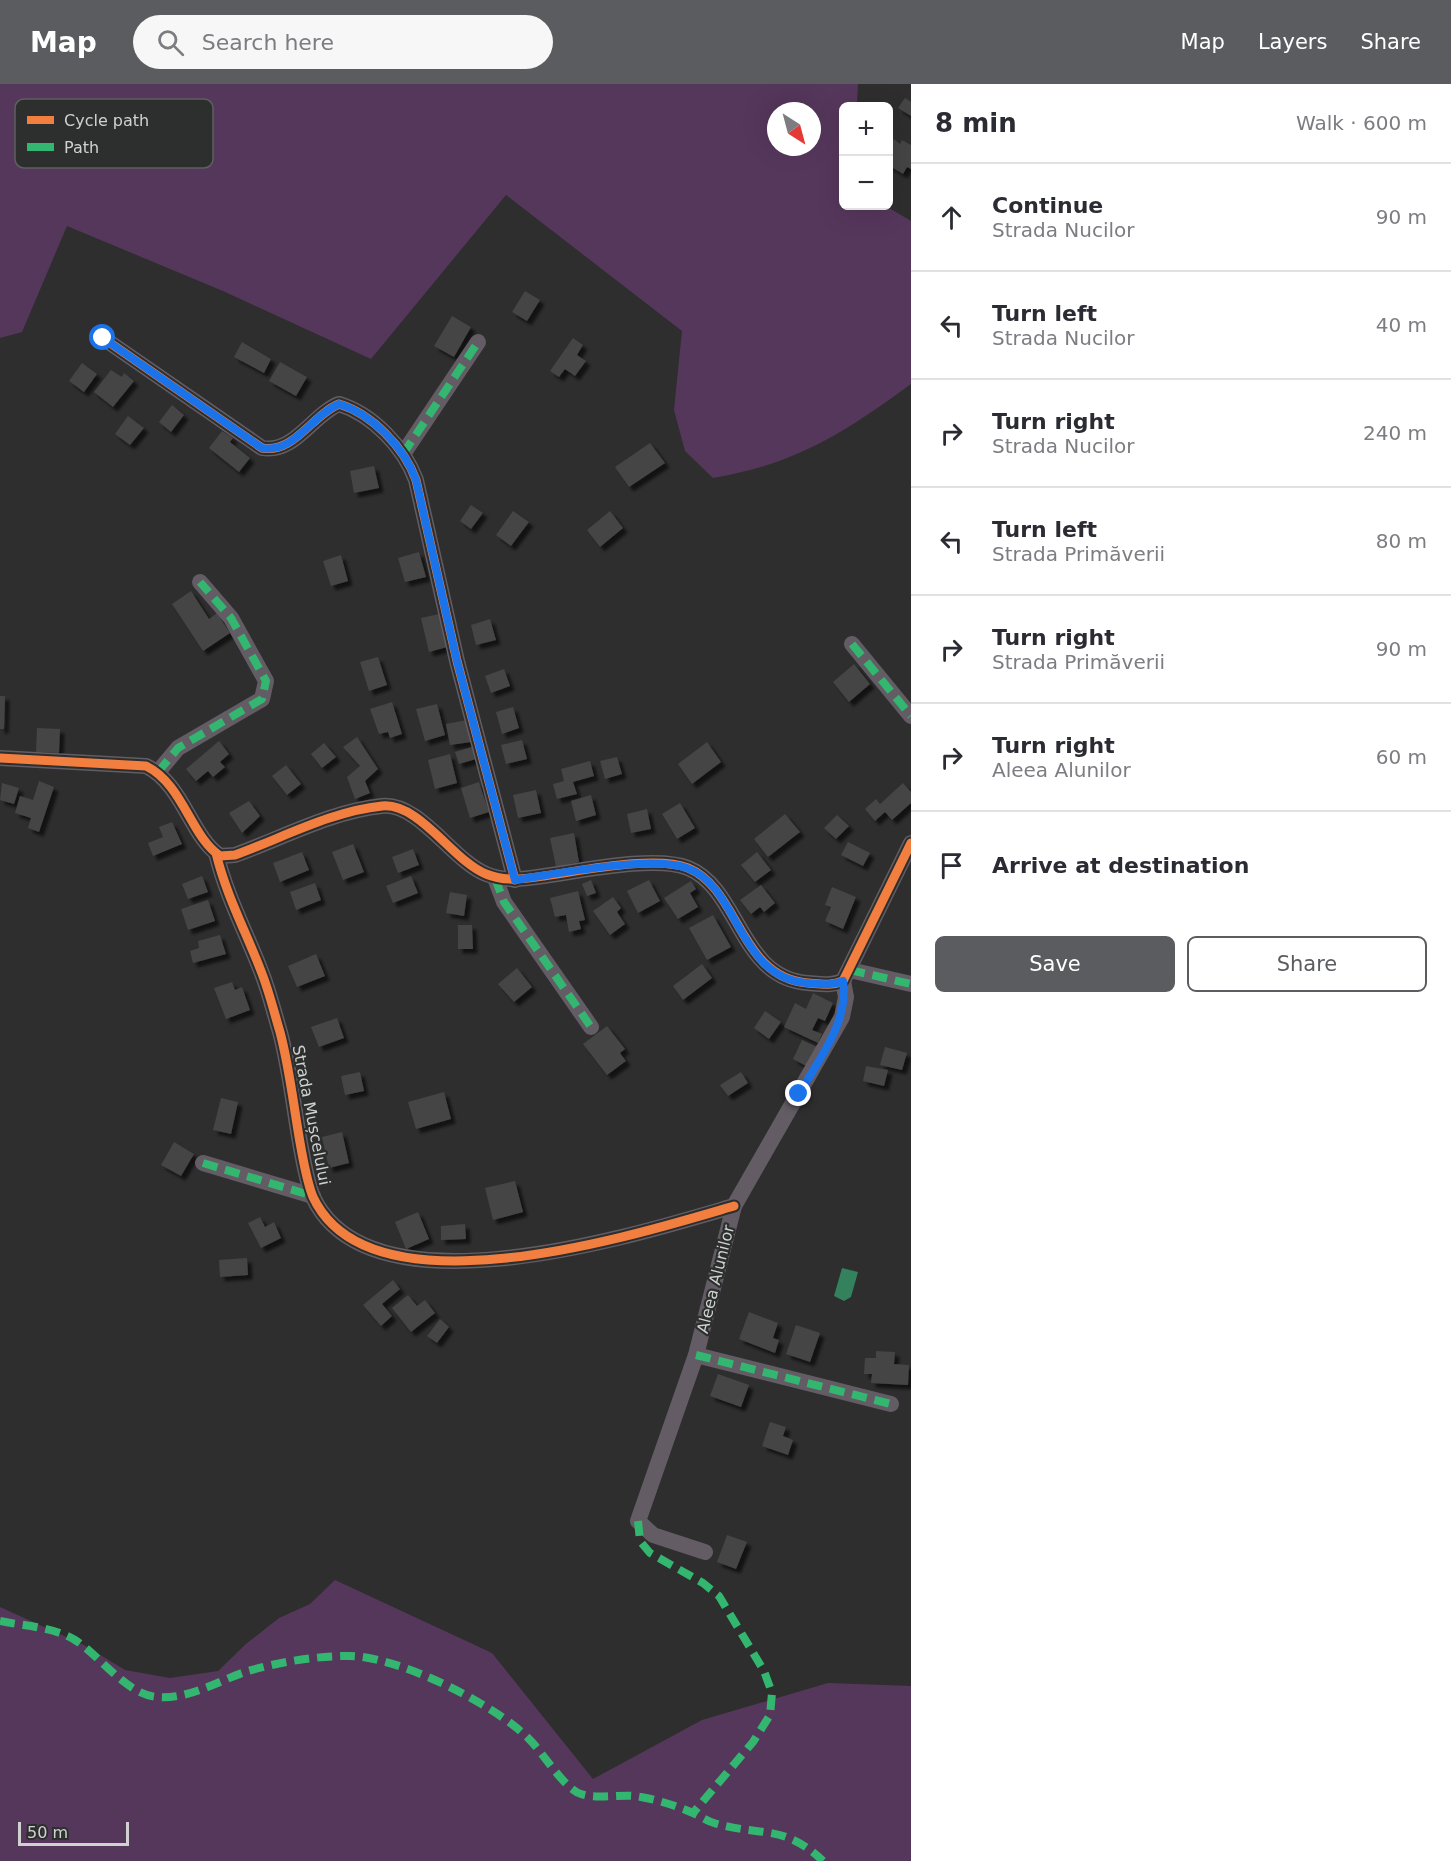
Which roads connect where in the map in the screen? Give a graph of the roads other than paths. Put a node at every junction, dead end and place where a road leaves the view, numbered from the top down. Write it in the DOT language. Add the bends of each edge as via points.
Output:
graph roads {
  1 [pos="103,338"];
  2 [pos="478,342"];
  3 [pos="403,454"];
  4 [pos="200,582"];
  5 [pos="852,644"];
  6 [pos="911,716"];
  7 [pos="0,758"];
  8 [pos="158,772"];
  9 [pos="911,843"];
  10 [pos="216,853"];
  11 [pos="495,878"];
  12 [pos="515,880"];
  13 [pos="846,975"];
  14 [pos="911,984"];
  15 [pos="591,1027"];
  16 [pos="203,1163"];
  17 [pos="313,1196"];
  18 [pos="734,1206"];
  19 [pos="696,1355"];
  20 [pos="891,1404"];
  21 [pos="705,1552"];
  1 -- 3 [label="street" via="262,448 275,449 289,443 339,404 372,422"];
  2 -- 3 [label="street"];
  3 -- 12 [label="street" via="416,480 457,661"];
  4 -- 8 [label="street" via="231,618 266,681 266,688 262,699 178,748"];
  5 -- 6 [label="street"];
  7 -- 8 [label="street" via="130,763"];
  8 -- 10 [label="street, Strada Mușcelului"];
  9 -- 13 [label="street"];
  10 -- 11 [label="street" via="235,855 336,817 383,806 407,812 475,868"];
  10 -- 17 [label="street, Strada Mușcelului" via="227,892 275,1015"];
  11 -- 12 [label="street"];
  11 -- 15 [label="street" via="504,902"];
  12 -- 13 [label="street" via="654,863 689,868 712,886 756,954 772,971 793,982 832,985"];
  13 -- 14 [label="street"];
  13 -- 18 [label="street, Aleea Alunilor" via="842,1017"];
  16 -- 17 [label="street"];
  17 -- 18 [label="street, Strada Mușcelului" via="332,1224 356,1240 383,1253 429,1262 563,1249"];
  18 -- 19 [label="street, Aleea Alunilor"];
  19 -- 20 [label="street"];
  19 -- 21 [label="street, Aleea Alunilor" via="638,1521 653,1535"];
}
